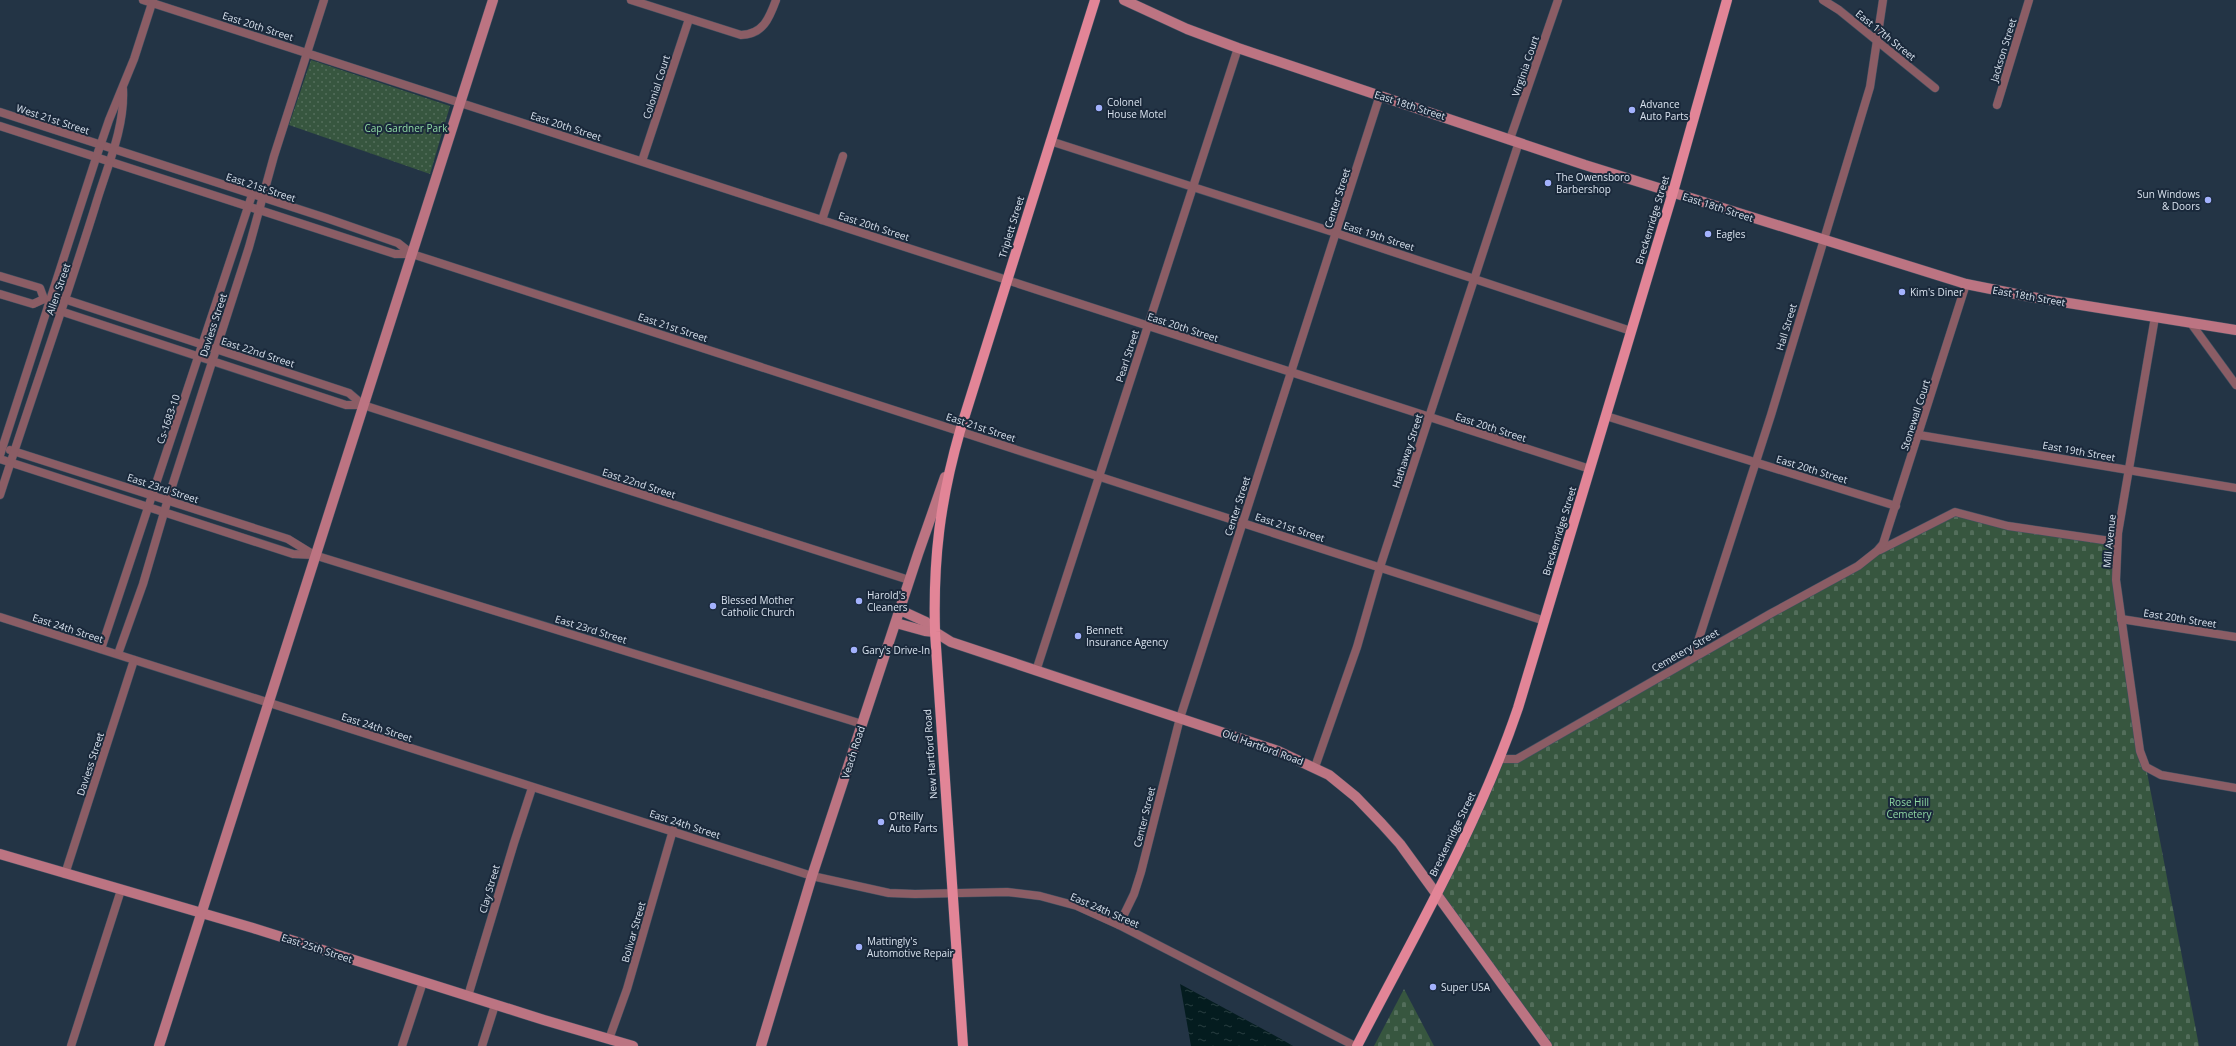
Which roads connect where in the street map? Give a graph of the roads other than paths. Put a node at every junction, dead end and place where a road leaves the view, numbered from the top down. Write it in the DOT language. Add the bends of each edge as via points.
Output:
graph roads {
  1 [pos="143,0"];
  2 [pos="324,0"];
  3 [pos="493,0"];
  4 [pos="631,0"];
  5 [pos="776,0"];
  6 [pos="1095,0"];
  7 [pos="1124,0"];
  8 [pos="1558,0"];
  9 [pos="1727,0"];
  10 [pos="1822,0"];
  11 [pos="1883,0"];
  12 [pos="2029,0"];
  13 [pos="153,2"];
  14 [pos="688,19"];
  15 [pos="1878,40"];
  16 [pos="1238,48"];
  17 [pos="308,53"];
  18 [pos="123,87"];
  19 [pos="1935,88"];
  20 [pos="1380,95"];
  21 [pos="460,102"];
  22 [pos="1997,105"];
  23 [pos="0,112"];
  24 [pos="0,126"];
  25 [pos="1515,140"];
  26 [pos="1050,141"];
  27 [pos="100,145"];
  28 [pos="113,149"];
  29 [pos="843,156"];
  30 [pos="96,158"];
  31 [pos="109,161"];
  32 [pos="642,161"];
  33 [pos="1193,187"];
  34 [pos="1673,192"];
  35 [pos="252,195"];
  36 [pos="263,198"];
  37 [pos="248,206"];
  38 [pos="260,210"];
  39 [pos="822,220"];
  40 [pos="1336,233"];
  41 [pos="1824,241"];
  42 [pos="412,254"];
  43 [pos="0,276"];
  44 [pos="1474,278"];
  45 [pos="1007,280"];
  46 [pos="1966,284"];
  47 [pos="0,294"];
  48 [pos="65,300"];
  49 [pos="48,301"];
  50 [pos="61,312"];
  51 [pos="2155,317"];
  52 [pos="2190,322"];
  53 [pos="1148,326"];
  54 [pos="2236,330"];
  55 [pos="1631,331"];
  56 [pos="203,345"];
  57 [pos="216,349"];
  58 [pos="199,357"];
  59 [pos="212,361"];
  60 [pos="1291,372"];
  61 [pos="2236,385"];
  62 [pos="363,404"];
  63 [pos="1606,416"];
  64 [pos="1429,418"];
  65 [pos="960,431"];
  66 [pos="1919,435"];
  67 [pos="14,451"];
  68 [pos="1,453"];
  69 [pos="951,461"];
  70 [pos="11,462"];
  71 [pos="1756,462"];
  72 [pos="1590,469"];
  73 [pos="2129,471"];
  74 [pos="1099,476"];
  75 [pos="2236,488"];
  76 [pos="153,494"];
  77 [pos="0,495"];
  78 [pos="168,500"];
  79 [pos="1896,506"];
  80 [pos="149,507"];
  81 [pos="164,512"];
  82 [pos="1242,522"];
  83 [pos="2117,542"];
  84 [pos="1877,551"];
  85 [pos="314,555"];
  86 [pos="1380,567"];
  87 [pos="909,580"];
  88 [pos="900,610"];
  89 [pos="0,617"];
  90 [pos="2121,619"];
  91 [pos="1545,621"];
  92 [pos="896,623"];
  93 [pos="935,632"];
  94 [pos="2236,637"];
  95 [pos="101,649"];
  96 [pos="118,654"];
  97 [pos="1693,657"];
  98 [pos="134,660"];
  99 [pos="1036,671"];
  100 [pos="267,703"];
  101 [pos="1180,718"];
  102 [pos="862,724"];
  103 [pos="1501,759"];
  104 [pos="1315,767"];
  105 [pos="532,788"];
  106 [pos="2236,788"];
  107 [pos="673,830"];
  108 [pos="0,854"];
  109 [pos="65,874"];
  110 [pos="812,876"];
  111 [pos="121,890"];
  112 [pos="952,893"];
  113 [pos="1436,894"];
  114 [pos="200,912"];
  115 [pos="1119,924"];
  116 [pos="423,982"];
  117 [pos="468,996"];
  118 [pos="495,1004"];
  119 [pos="609,1039"];
  120 [pos="71,1046"];
  121 [pos="159,1046"];
  122 [pos="402,1046"];
  123 [pos="482,1046"];
  124 [pos="633,1046"];
  125 [pos="761,1046"];
  126 [pos="963,1046"];
  127 [pos="1356,1046"];
  128 [pos="1546,1046"];
  1 -- 13 [label="street, East 20th Street"];
  2 -- 17 [label="street, Daviess Street"];
  3 -- 21 [label="street"];
  4 -- 14 [label="street"];
  5 -- 14 [label="street" via="764,26 758,32 749,35 741,35"];
  6 -- 26 [label="main road, Triplett Street"];
  7 -- 16 [label="street, East 18th Street" via="1187,29"];
  8 -- 25 [label="street, Virginia Court"];
  9 -- 34 [label="main road, Breckenridge Street"];
  10 -- 15 [label="street, East 17th Street" via="1840,10"];
  11 -- 15 [label="street, Hall Street"];
  12 -- 22 [label="street, Jackson Street"];
  13 -- 17 [label="street, East 20th Street"];
  13 -- 18 [label="street, Allen Street"];
  14 -- 32 [label="street, Colonial Court"];
  15 -- 19 [label="street, East 17th Street"];
  15 -- 41 [label="street, Hall Street" via="1870,87"];
  16 -- 20 [label="street, East 18th Street"];
  16 -- 33 [label="street, Pearl Street"];
  17 -- 21 [label="street, East 20th Street"];
  17 -- 36 [label="street, Daviess Street"];
  18 -- 27 [label="street, Allen Street"];
  18 -- 28 [label="street, Allen Street" via="124,108"];
  20 -- 25 [label="street, East 18th Street"];
  20 -- 40 [label="street, Center Street"];
  21 -- 32 [label="street, East 20th Street"];
  21 -- 42 [label="street"];
  23 -- 27 [label="street, West 21st Street"];
  24 -- 30 [label="street"];
  25 -- 34 [label="street, East 18th Street"];
  25 -- 44 [label="street, Hathaway Street"];
  26 -- 33 [label="street, East 19th Street"];
  26 -- 45 [label="main road, Triplett Street"];
  27 -- 28 [label="street, East 21st Street"];
  27 -- 30 [label="street, Allen Street"];
  28 -- 31 [label="street, Allen Street"];
  28 -- 35 [label="street, East 21st Street"];
  29 -- 39 [label="street"];
  30 -- 31 [label="street, East 21st Street"];
  30 -- 49 [label="street, Allen Street"];
  31 -- 37 [label="street, East 21st Street"];
  31 -- 48 [label="street, Allen Street"];
  32 -- 39 [label="street, East 20th Street"];
  33 -- 40 [label="street, East 19th Street"];
  33 -- 53 [label="street, Pearl Street"];
  34 -- 41 [label="street, East 18th Street"];
  34 -- 55 [label="main road, Breckenridge Street"];
  35 -- 36 [label="street, East 21st Street"];
  35 -- 37 [label="street, Cs-1683-10"];
  36 -- 38 [label="street, Daviess Street"];
  36 -- 42 [label="street, East 21st Street" via="398,243"];
  37 -- 38 [label="street, East 21st Street"];
  37 -- 56 [label="street, Cs-1683-10"];
  38 -- 42 [label="street, East 21st Street" via="395,254"];
  38 -- 57 [label="street, Daviess Street"];
  39 -- 45 [label="street, East 20th Street"];
  40 -- 44 [label="street, East 19th Street"];
  40 -- 60 [label="street, Center Street"];
  41 -- 46 [label="street, East 18th Street"];
  41 -- 71 [label="street, Hall Street"];
  42 -- 62 [label="street"];
  42 -- 65 [label="street, East 21st Street"];
  43 -- 49 [label="street" via="40,288"];
  44 -- 55 [label="street, East 19th Street"];
  44 -- 64 [label="street, Hathaway Street"];
  45 -- 53 [label="street, East 20th Street"];
  45 -- 65 [label="main road, Triplett Street"];
  46 -- 51 [label="street, East 18th Street"];
  46 -- 66 [label="street, Stonewall Court"];
  47 -- 49 [label="street" via="33,304"];
  48 -- 49 [label="street, East 22nd Street"];
  48 -- 50 [label="street, Allen Street"];
  48 -- 56 [label="street, East 22nd Street"];
  49 -- 50 [label="street, East 22nd Street"];
  49 -- 68 [label="street, Allen Street"];
  50 -- 58 [label="street, East 22nd Street"];
  50 -- 67 [label="street, Allen Street"];
  51 -- 52 [label="street, East 18th Street"];
  51 -- 73 [label="street, Mill Avenue"];
  52 -- 54 [label="street, East 18th Street"];
  52 -- 61 [label="street"];
  53 -- 60 [label="street, East 20th Street"];
  53 -- 74 [label="street, Pearl Street"];
  55 -- 63 [label="main road, Breckenridge Street"];
  56 -- 57 [label="street, East 22nd Street"];
  56 -- 58 [label="street, Cs-1683-10"];
  57 -- 59 [label="street, Daviess Street"];
  57 -- 62 [label="street, East 22nd Street" via="349,393"];
  58 -- 59 [label="street, East 22nd Street"];
  58 -- 76 [label="street, Cs-1683-10"];
  59 -- 62 [label="street, East 22nd Street" via="346,405"];
  59 -- 78 [label="street, Daviess Street"];
  60 -- 64 [label="street, East 20th Street"];
  60 -- 82 [label="street, Center Street"];
  62 -- 85 [label="street"];
  62 -- 87 [label="street, East 22nd Street"];
  63 -- 71 [label="street, East 20th Street"];
  63 -- 72 [label="main road, Breckenridge Street"];
  64 -- 72 [label="street, East 20th Street"];
  64 -- 86 [label="street, Hathaway Street"];
  65 -- 69 [label="main road, Triplett Street"];
  65 -- 74 [label="street, East 21st Street"];
  66 -- 73 [label="street, East 19th Street"];
  66 -- 79 [label="street, Stonewall Court"];
  67 -- 68 [label="street, East 23rd Street"];
  67 -- 70 [label="street, Allen Street"];
  67 -- 76 [label="street, East 23rd Street"];
  68 -- 70 [label="street, East 23rd Street"];
  69 -- 87 [label="street, Veach Road"];
  69 -- 93 [label="main road, New Hartford Road" via="937,534 934,579"];
  70 -- 77 [label="street, Allen Street"];
  70 -- 80 [label="street, East 23rd Street"];
  71 -- 79 [label="street, East 20th Street"];
  71 -- 97 [label="street, Hall Street"];
  72 -- 91 [label="main road, Breckenridge Street"];
  73 -- 75 [label="street, East 19th Street"];
  73 -- 83 [label="street, Mill Avenue"];
  74 -- 82 [label="street, East 21st Street"];
  74 -- 99 [label="street, Pearl Street"];
  76 -- 78 [label="street, East 23rd Street"];
  76 -- 80 [label="street, Cs-1683-10"];
  78 -- 81 [label="street, Daviess Street"];
  78 -- 85 [label="street, East 23rd Street" via="288,539"];
  79 -- 84 [label="street, Stonewall Court" via="1883,544"];
  80 -- 81 [label="street, East 23rd Street"];
  80 -- 95 [label="street, Cs-1683-10"];
  81 -- 85 [label="street, East 23rd Street" via="293,554"];
  81 -- 96 [label="street, Daviess Street" via="143,584"];
  82 -- 86 [label="street, East 21st Street"];
  82 -- 101 [label="street, Center Street"];
  83 -- 84 [label="street" via="2008,526 1955,512"];
  83 -- 90 [label="street, Mill Avenue" via="2116,580"];
  84 -- 97 [label="street, Cemetery Street" via="1858,566"];
  85 -- 100 [label="street"];
  85 -- 102 [label="street, East 23rd Street"];
  86 -- 91 [label="street, East 21st Street"];
  86 -- 104 [label="street, Hathaway Street" via="1357,647"];
  87 -- 88 [label="street, Veach Road"];
  88 -- 92 [label="street, Veach Road"];
  88 -- 93 [label="street" via="926,622"];
  89 -- 95 [label="street, East 24th Street"];
  90 -- 94 [label="street, East 20th Street"];
  90 -- 106 [label="street, Mill Avenue" via="2140,751 2146,767 2161,775"];
  91 -- 103 [label="main road, Breckenridge Street"];
  92 -- 93 [label="street"];
  92 -- 102 [label="street, Veach Road"];
  93 -- 99 [label="street, Old Hartford Road" via="951,642"];
  93 -- 112 [label="main road, New Hartford Road"];
  95 -- 96 [label="street, East 24th Street"];
  96 -- 98 [label="street, East 24th Street"];
  97 -- 103 [label="street, Cemetery Street" via="1517,759"];
  98 -- 100 [label="street, East 24th Street"];
  98 -- 109 [label="street, Daviess Street"];
  99 -- 101 [label="street, Old Hartford Road"];
  100 -- 105 [label="street, East 24th Street"];
  100 -- 114 [label="street"];
  101 -- 104 [label="street, Old Hartford Road" via="1278,751"];
  101 -- 115 [label="street, Center Street" via="1141,872 1134,894"];
  102 -- 110 [label="street, Veach Road"];
  103 -- 113 [label="main road, Breckenridge Street"];
  104 -- 113 [label="street, Old Hartford Road" via="1343,785 1382,824"];
  105 -- 107 [label="street, East 24th Street"];
  105 -- 117 [label="street, Clay Street"];
  107 -- 110 [label="street, East 24th Street"];
  107 -- 119 [label="street, Bolivar Street" via="627,989"];
  108 -- 109 [label="street, East 25th Street"];
  109 -- 111 [label="street, East 25th Street"];
  110 -- 112 [label="street, East 24th Street" via="889,893"];
  110 -- 125 [label="street, Veach Road"];
  111 -- 114 [label="street, East 25th Street"];
  111 -- 120 [label="street"];
  112 -- 115 [label="street, East 24th Street" via="1007,892 1040,896 1077,906"];
  112 -- 126 [label="main road, New Hartford Road"];
  113 -- 127 [label="main road, Breckenridge Street"];
  113 -- 128 [label="street, Old Hartford Road"];
  114 -- 116 [label="street, East 25th Street"];
  114 -- 121 [label="street"];
  115 -- 127 [label="street, East 24th Street"];
  116 -- 117 [label="street, East 25th Street"];
  116 -- 122 [label="street"];
  117 -- 118 [label="street, East 25th Street"];
  118 -- 119 [label="street, East 25th Street"];
  118 -- 123 [label="street"];
  119 -- 124 [label="street, East 25th Street"];
}
